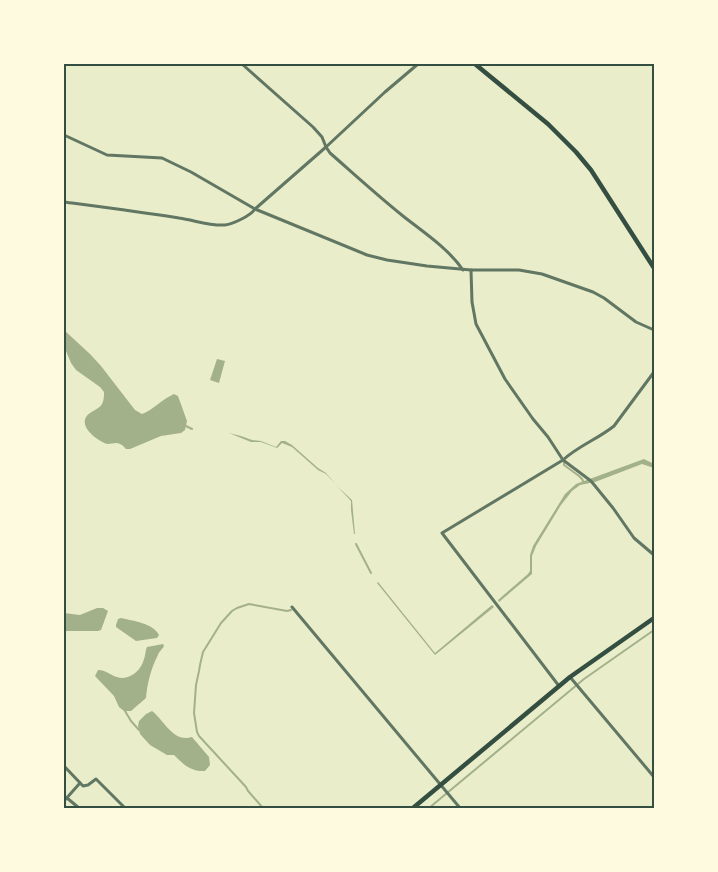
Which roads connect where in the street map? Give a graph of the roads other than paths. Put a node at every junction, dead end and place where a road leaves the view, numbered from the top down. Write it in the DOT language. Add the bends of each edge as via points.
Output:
graph roads {
  1 [pos="242,64"];
  2 [pos="418,64"];
  3 [pos="475,64"];
  4 [pos="64,135"];
  5 [pos="326,147"];
  6 [pos="64,202"];
  7 [pos="255,209"];
  8 [pos="654,268"];
  9 [pos="463,270"];
  10 [pos="471,270"];
  11 [pos="654,330"];
  12 [pos="654,372"];
  13 [pos="563,460"];
  14 [pos="654,555"];
  15 [pos="292,608"];
  16 [pos="654,618"];
  17 [pos="570,677"];
  18 [pos="559,686"];
  19 [pos="64,766"];
  20 [pos="654,776"];
  21 [pos="80,783"];
  22 [pos="440,785"];
  23 [pos="65,799"];
  24 [pos="78,808"];
  25 [pos="125,808"];
  26 [pos="413,808"];
  27 [pos="460,808"];
  1 -- 5 [label="street" via="313,126"];
  2 -- 5 [label="street"];
  3 -- 8 [label="main road" via="548,124 576,152"];
  4 -- 7 [label="street" via="107,155 162,158"];
  5 -- 7 [label="street"];
  5 -- 9 [label="street"];
  6 -- 7 [label="street" via="224,225"];
  7 -- 9 [label="street" via="387,260"];
  9 -- 10 [label="street"];
  10 -- 11 [label="street" via="519,270 542,274 604,298 636,322"];
  10 -- 13 [label="street" via="476,324 505,379"];
  12 -- 13 [label="street" via="614,426"];
  13 -- 14 [label="street" via="591,482 634,538"];
  13 -- 18 [label="street" via="442,533"];
  15 -- 22 [label="street"];
  16 -- 17 [label="main road"];
  17 -- 18 [label="main road"];
  17 -- 20 [label="street"];
  18 -- 22 [label="main road"];
  19 -- 21 [label="street"];
  21 -- 23 [label="street"];
  21 -- 25 [label="street" via="84,786 96,780"];
  22 -- 26 [label="main road"];
  22 -- 27 [label="street"];
  23 -- 24 [label="street"];
}
